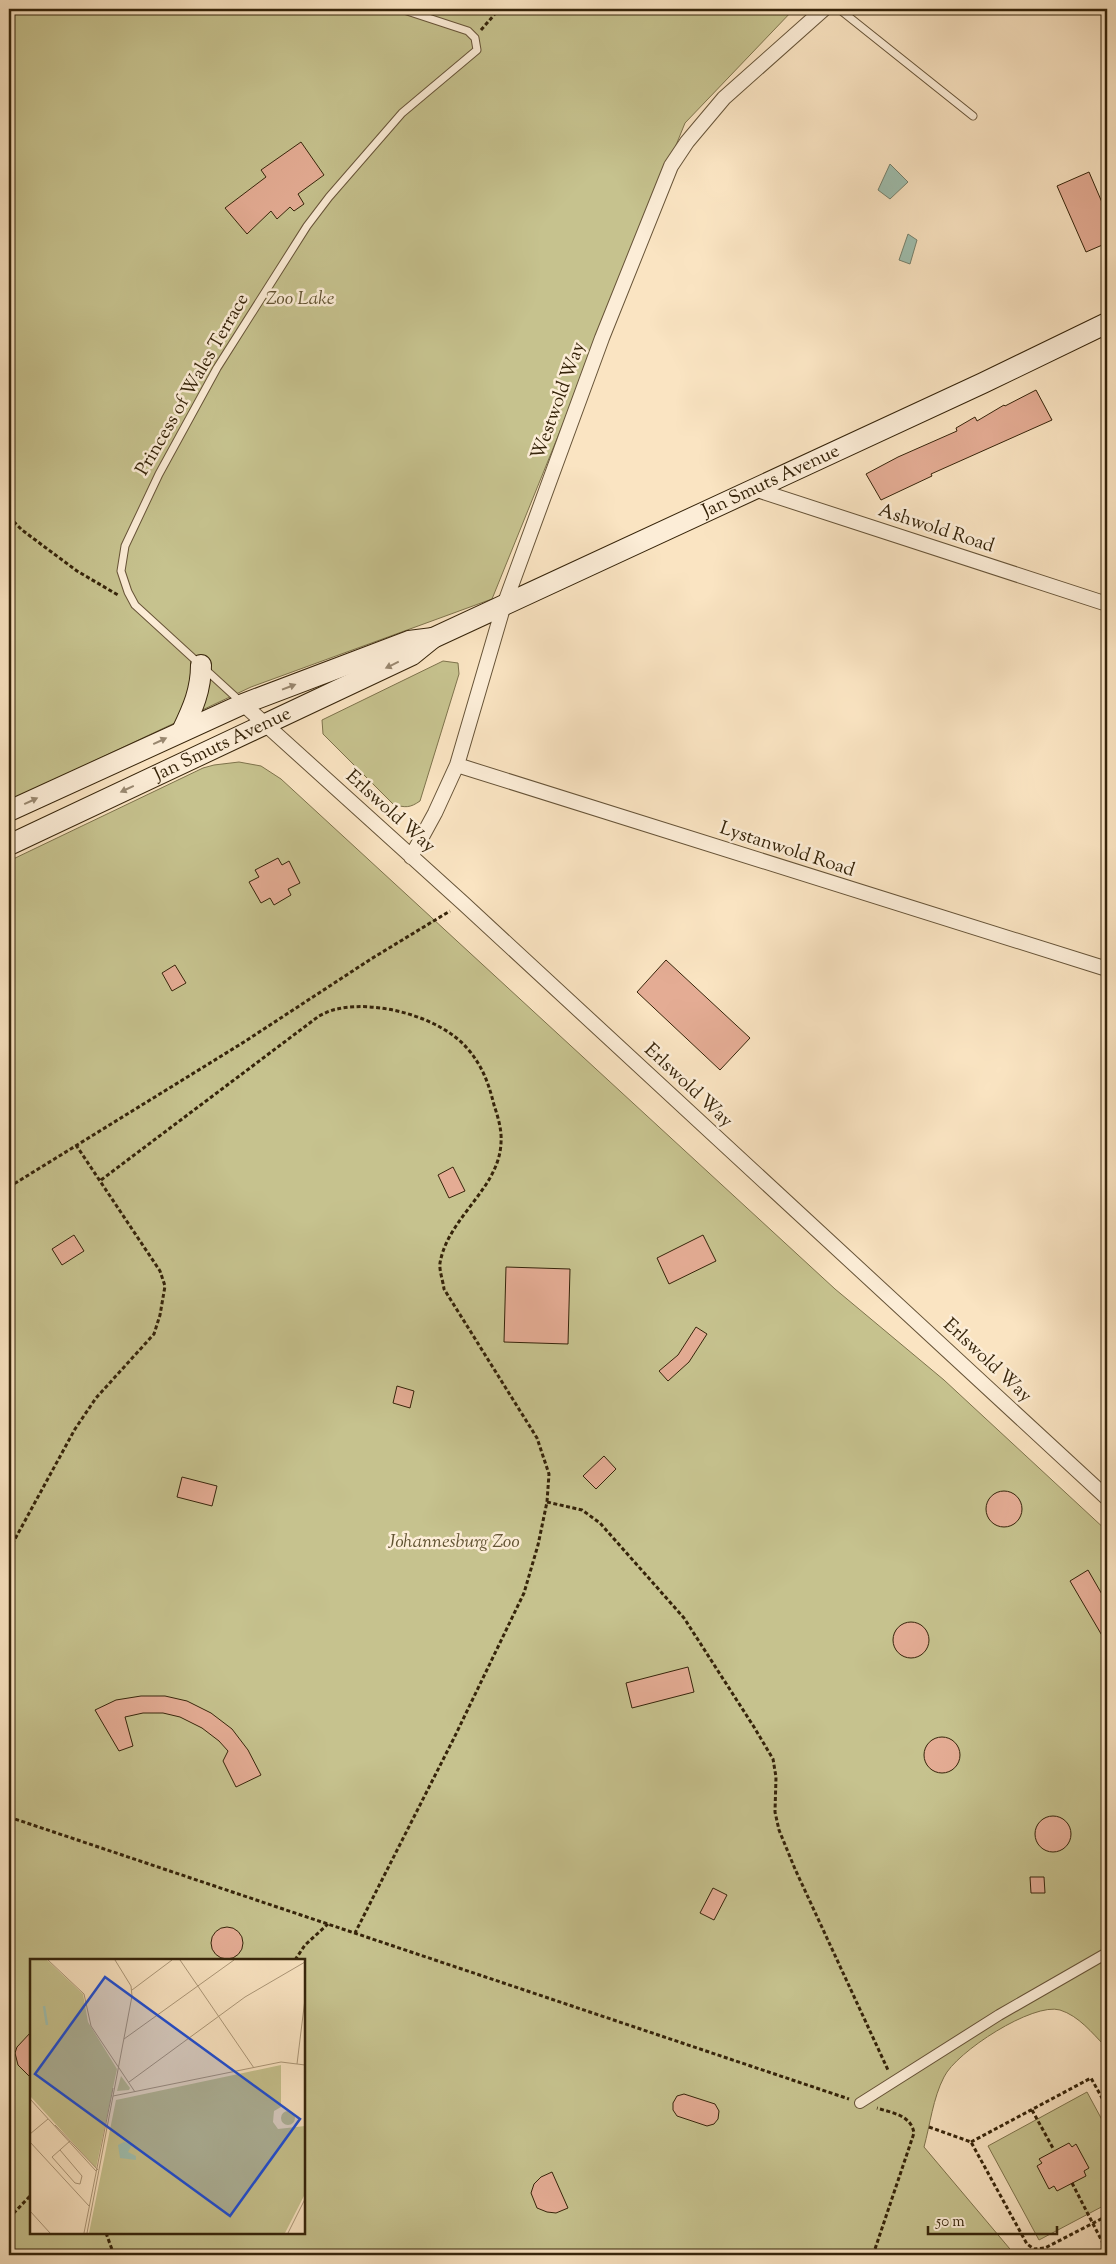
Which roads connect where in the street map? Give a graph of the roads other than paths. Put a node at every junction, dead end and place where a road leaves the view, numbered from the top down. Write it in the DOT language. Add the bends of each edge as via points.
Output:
graph roads {
  1 [pos="401,9"];
  2 [pos="824,9"];
  3 [pos="839,9"];
  4 [pos="973,116"];
  5 [pos="1107,322"];
  6 [pos="754,489"];
  7 [pos="1107,604"];
  8 [pos="503,608"];
  9 [pos="433,638"];
  10 [pos="201,665"];
  11 [pos="243,704"];
  12 [pos="266,724"];
  13 [pos="182,731"];
  14 [pos="456,765"];
  15 [pos="9,811"];
  16 [pos="9,845"];
  17 [pos="411,857"];
  18 [pos="1107,969"];
  19 [pos="1107,1498"];
  20 [pos="1107,1953"];
  21 [pos="860,2103"];
  1 -- 10 [label="lane, Princess of Wales Terrace" via="458,27 472,35 477,50 402,113 329,197 217,368 124,546 121,571 135,605"];
  2 -- 8 [label="street, Westwold Way" via="724,98 671,166 602,338"];
  3 -- 4 [label="lane"];
  5 -- 6 [label="main road, Jan Smuts Avenue" via="984,383"];
  6 -- 7 [label="street, Ashwold Road"];
  6 -- 8 [label="main road, Jan Smuts Avenue"];
  8 -- 9 [label="main road, Jan Smuts Avenue"];
  8 -- 14 [label="street, Westwold Way"];
  11 -- 9 [label="main road, Jan Smuts Avenue, one-way" via="410,641"];
  9 -- 12 [label="main road, Jan Smuts Avenue, one-way" via="412,655"];
  10 -- 11 [label="lane, Princess of Wales Terrace"];
  10 -- 13 [label="main road" via="197,700"];
  11 -- 12 [label="street, Erlswold Way"];
  11 -- 13 [label="main road, Jan Smuts Avenue"];
  12 -- 16 [label="main road, Jan Smuts Avenue, one-way"];
  12 -- 17 [label="street, Erlswold Way"];
  15 -- 13 [label="main road, Jan Smuts Avenue, one-way"];
  14 -- 17 [label="street, Westwold Way"];
  14 -- 18 [label="street, Lystanwold Road"];
  17 -- 19 [label="street, Erlswold Way"];
  20 -- 21 [label="street" via="999,2015"];
}
